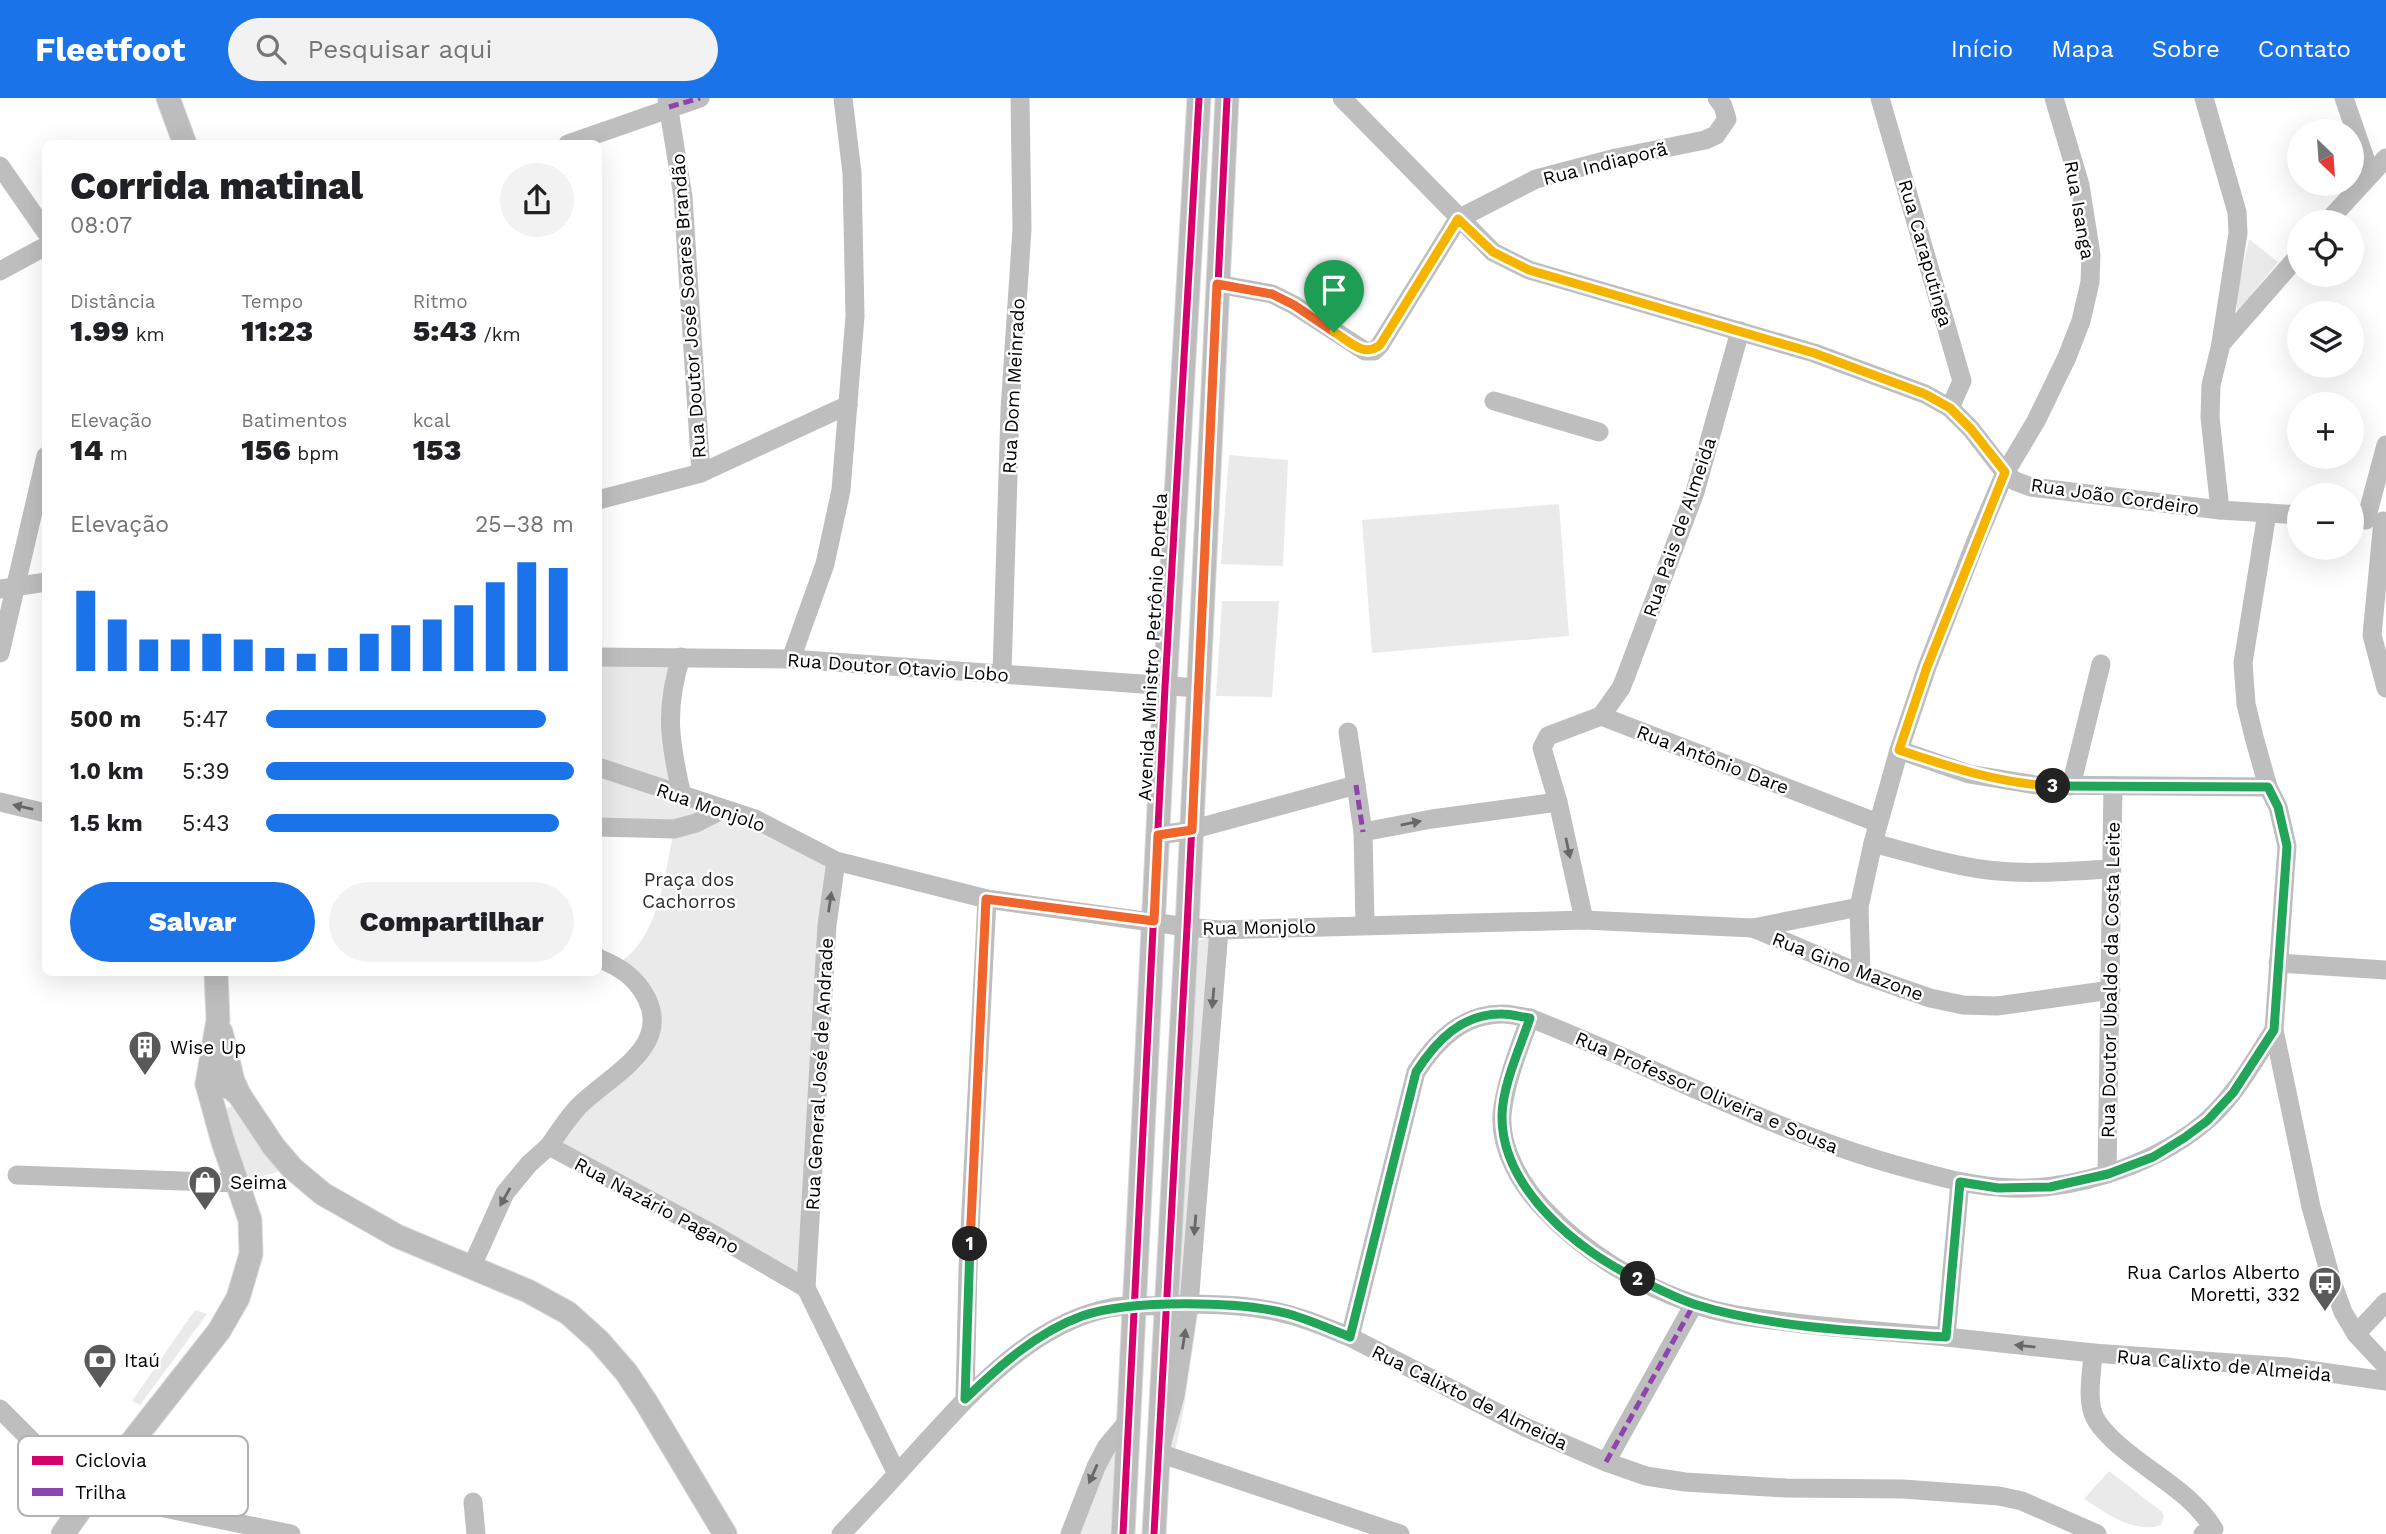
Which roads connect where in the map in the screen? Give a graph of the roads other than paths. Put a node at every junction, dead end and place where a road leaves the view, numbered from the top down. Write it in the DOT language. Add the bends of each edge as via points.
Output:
graph roads {
  1 [pos="168,98"];
  2 [pos="700,98"];
  3 [pos="843,98"];
  4 [pos="1020,98"];
  5 [pos="1199,98"];
  6 [pos="1227,98"];
  7 [pos="1717,98"];
  8 [pos="1880,98"];
  9 [pos="2054,98"];
  10 [pos="2204,98"];
  11 [pos="2344,98"];
  12 [pos="668,103"];
  13 [pos="1354,103"];
  14 [pos="184,140"];
  15 [pos="578,140"];
  16 [pos="2386,159"];
  17 [pos="0,166"];
  18 [pos="2370,173"];
  19 [pos="2338,210"];
  20 [pos="1458,219"];
  21 [pos="42,226"];
  22 [pos="42,248"];
  23 [pos="2287,269"];
  24 [pos="0,271"];
  25 [pos="1217,284"];
  26 [pos="1740,331"];
  27 [pos="2221,344"];
  28 [pos="1494,401"];
  29 [pos="848,405"];
  30 [pos="1950,408"];
  31 [pos="1599,432"];
  32 [pos="2386,444"];
  33 [pos="42,470"];
  34 [pos="2005,472"];
  35 [pos="701,474"];
  36 [pos="602,499"];
  37 [pos="2220,510"];
  38 [pos="2267,513"];
  39 [pos="2287,514"];
  40 [pos="2372,520"];
  41 [pos="42,583"];
  42 [pos="7,588"];
  43 [pos="2379,636"];
  44 [pos="0,653"];
  45 [pos="602,657"];
  46 [pos="681,657"];
  47 [pos="791,659"];
  48 [pos="2101,664"];
  49 [pos="1002,673"];
  50 [pos="1165,687"];
  51 [pos="1198,688"];
  52 [pos="2386,688"];
  53 [pos="1601,716"];
  54 [pos="1348,732"];
  55 [pos="1899,750"];
  56 [pos="602,768"];
  57 [pos="1356,785"];
  58 [pos="2071,786"];
  59 [pos="2113,786"];
  60 [pos="2268,787"];
  61 [pos="682,796"];
  62 [pos="0,802"];
  63 [pos="1558,802"];
  64 [pos="724,809"];
  65 [pos="42,812"];
  66 [pos="1878,823"];
  67 [pos="602,827"];
  68 [pos="1192,830"];
  69 [pos="1363,832"];
  70 [pos="1158,835"];
  71 [pos="1873,843"];
  72 [pos="836,861"];
  73 [pos="2111,869"];
  74 [pos="986,899"];
  75 [pos="1859,907"];
  76 [pos="1584,920"];
  77 [pos="1154,921"];
  78 [pos="1365,925"];
  79 [pos="1187,927"];
  80 [pos="1753,928"];
  81 [pos="1219,930"];
  82 [pos="602,960"];
  83 [pos="2278,963"];
  84 [pos="2386,970"];
  85 [pos="1861,974"];
  86 [pos="216,976"];
  87 [pos="2111,990"];
  88 [pos="1530,1018"];
  89 [pos="218,1020"];
  90 [pos="2274,1030"];
  91 [pos="207,1084"];
  92 [pos="240,1096"];
  93 [pos="549,1146"];
  94 [pos="2108,1174"];
  95 [pos="17,1175"];
  96 [pos="1960,1182"];
  97 [pos="237,1183"];
  98 [pos="471,1268"];
  99 [pos="806,1288"];
  100 [pos="2386,1302"];
  101 [pos="1694,1304"];
  102 [pos="1178,1305"];
  103 [pos="1134,1306"];
  104 [pos="2356,1334"];
  105 [pos="1350,1337"];
  106 [pos="1946,1337"];
  107 [pos="2093,1353"];
  108 [pos="2386,1366"];
  109 [pos="2386,1381"];
  110 [pos="965,1399"];
  111 [pos="0,1409"];
  112 [pos="1128,1421"];
  113 [pos="27,1436"];
  114 [pos="136,1436"];
  115 [pos="1159,1453"];
  116 [pos="1606,1462"];
  117 [pos="897,1474"];
  118 [pos="473,1502"];
  119 [pos="75,1516"];
  120 [pos="203,1516"];
  121 [pos="2211,1532"];
  122 [pos="63,1534"];
  123 [pos="291,1534"];
  124 [pos="476,1534"];
  125 [pos="725,1534"];
  126 [pos="841,1534"];
  127 [pos="1070,1534"];
  128 [pos="1122,1534"];
  129 [pos="1154,1534"];
  130 [pos="1400,1534"];
  131 [pos="2097,1534"];
  1 -- 14 [label="main road"];
  2 -- 12 [label="street"];
  3 -- 29 [label="street" via="854,223 855,316"];
  4 -- 49 [label="street, Rua Dom Meinrado" via="1022,229 1010,410"];
  5 -- 50 [label="main road, Avenida Ministro Petrônio Portela"];
  6 -- 25 [label="main road"];
  7 -- 20 [label="street, Rua Indiaporã" via="1727,119 1716,135 1536,179"];
  8 -- 30 [label="street, Rua Caraputinga" via="1962,381"];
  9 -- 34 [label="street, Rua Isanga" via="2080,185 2091,255 2090,282 2067,357"];
  10 -- 27 [label="street" via="2237,212 2238,233"];
  11 -- 18 [label="street"];
  12 -- 15 [label="street"];
  12 -- 35 [label="street, Rua Doutor José Soares Brandão" via="683,197"];
  13 -- 20 [label="street, Rua João Cordeiro"];
  16 -- 18 [label="street"];
  17 -- 21 [label="street"];
  18 -- 19 [label="street"];
  20 -- 25 [label="street" via="1374,351 1365,351 1272,294"];
  20 -- 26 [label="street, Rua João Cordeiro" via="1493,252 1529,270"];
  22 -- 24 [label="street"];
  23 -- 27 [label="street"];
  25 -- 51 [label="main road"];
  26 -- 30 [label="street, Rua João Cordeiro" via="1873,374"];
  26 -- 53 [label="street, Rua Pais de Almeida" via="1695,492 1628,673"];
  27 -- 37 [label="street" via="2210,396"];
  28 -- 31 [label="street"];
  29 -- 35 [label="street"];
  29 -- 47 [label="street" via="841,490 825,564"];
  30 -- 34 [label="street, Rua João Cordeiro"];
  32 -- 40 [label="street"];
  33 -- 42 [label="street"];
  34 -- 37 [label="street, Rua João Cordeiro" via="2031,487"];
  34 -- 55 [label="street, Rua Isanga"];
  35 -- 36 [label="street"];
  37 -- 38 [label="street, Rua João Cordeiro"];
  38 -- 39 [label="street, Rua João Cordeiro"];
  38 -- 60 [label="street" via="2244,663 2246,704"];
  40 -- 43 [label="street"];
  41 -- 42 [label="street"];
  42 -- 44 [label="street"];
  43 -- 52 [label="street"];
  45 -- 46 [label="street, Rua Doutor Otavio Lobo"];
  46 -- 47 [label="street, Rua Doutor Otavio Lobo"];
  46 -- 61 [label="street" via="672,686 670,743"];
  47 -- 49 [label="street, Rua Doutor Otavio Lobo"];
  48 -- 58 [label="street"];
  49 -- 50 [label="street, Rua Doutor Otavio Lobo"];
  50 -- 51 [label="street, Rua Doutor Otavio Lobo"];
  50 -- 70 [label="main road, Avenida Ministro Petrônio Portela"];
  51 -- 68 [label="main road"];
  53 -- 63 [label="street" via="1544,739 1542,748"];
  53 -- 66 [label="street, Rua Antônio Dare"];
  54 -- 57 [label="street"];
  55 -- 58 [label="street" via="1969,774"];
  55 -- 66 [label="street, Rua Isanga"];
  56 -- 61 [label="street, Rua Monjolo"];
  57 -- 68 [label="street"];
  57 -- 69 [label="street"];
  58 -- 59 [label="street"];
  59 -- 60 [label="street"];
  59 -- 73 [label="street, Rua Doutor Ubaldo da Costa Leite"];
  60 -- 83 [label="street" via="2287,846"];
  61 -- 64 [label="street, Rua Monjolo"];
  65 -- 62 [label="street, one-way"];
  69 -- 63 [label="street, one-way"];
  63 -- 76 [label="street, one-way"];
  64 -- 67 [label="street" via="674,829"];
  64 -- 72 [label="street, Rua Monjolo" via="755,819"];
  66 -- 71 [label="street, Rua Isanga"];
  68 -- 70 [label="street"];
  68 -- 79 [label="main road"];
  69 -- 78 [label="street"];
  70 -- 77 [label="main road, Avenida Ministro Petrônio Portela"];
  71 -- 73 [label="street" via="1988,870"];
  71 -- 75 [label="street, Rua Isanga"];
  72 -- 74 [label="street, Rua Monjolo"];
  99 -- 72 [label="street, Rua General José de Andrade, one-way" via="827,925"];
  73 -- 87 [label="street, Rua Doutor Ubaldo da Costa Leite"];
  74 -- 77 [label="street, Rua Monjolo"];
  74 -- 110 [label="street"];
  75 -- 80 [label="street, Rua Monjolo"];
  75 -- 85 [label="street, Rua Isanga"];
  76 -- 78 [label="street, Rua Monjolo"];
  76 -- 80 [label="street, Rua Monjolo"];
  77 -- 79 [label="street, Rua Monjolo"];
  77 -- 103 [label="main road, Avenida Ministro Petrônio Portela"];
  78 -- 81 [label="street, Rua Monjolo"];
  79 -- 81 [label="street, Rua Monjolo"];
  79 -- 102 [label="main road"];
  80 -- 85 [label="street, Rua Gino Mazone"];
  81 -- 102 [label="street, one-way"];
  82 -- 93 [label="street" via="631,976 651,1009 653,1028 631,1063 579,1107"];
  83 -- 84 [label="street"];
  83 -- 90 [label="street"];
  85 -- 87 [label="street, Rua Gino Mazone" via="1963,1005 1997,1006"];
  86 -- 89 [label="main road"];
  87 -- 94 [label="street, Rua Doutor Ubaldo da Costa Leite"];
  88 -- 96 [label="street, Rua Professor Oliveira e Sousa" via="1791,1130 1877,1161"];
  88 -- 101 [label="street" via="1502,1116 1506,1149 1517,1174 1533,1199 1565,1232 1621,1272"];
  88 -- 105 [label="street, Rua Professor Oliveira e Sousa" via="1502,1014 1453,1028 1431,1048 1416,1072"];
  89 -- 91 [label="main road"];
  89 -- 92 [label="main road"];
  90 -- 94 [label="street, Rua Professor Oliveira e Sousa" via="2233,1093 2207,1121 2153,1157"];
  90 -- 104 [label="street" via="2311,1208 2332,1282"];
  91 -- 92 [label="main road" via="230,1087"];
  91 -- 97 [label="main road"];
  92 -- 98 [label="main road" via="274,1147 323,1195 397,1236"];
  93 -- 98 [label="street, one-way" via="505,1193"];
  93 -- 99 [label="street, Rua Nazário Pagano"];
  94 -- 96 [label="street, Rua Professor Oliveira e Sousa" via="2050,1187 1998,1188"];
  95 -- 97 [label="street"];
  96 -- 106 [label="street"];
  97 -- 114 [label="main road" via="246,1203 251,1236 251,1254 238,1298 219,1331"];
  98 -- 125 [label="main road" via="568,1313 599,1341 646,1402"];
  99 -- 117 [label="street"];
  100 -- 104 [label="street"];
  101 -- 106 [label="street" via="1773,1320"];
  101 -- 116 [label="street"];
  102 -- 103 [label="street, Rua Calixto de Almeida"];
  102 -- 105 [label="street, Rua Calixto de Almeida" via="1289,1314"];
  115 -- 102 [label="main road, one-way"];
  103 -- 110 [label="street, Rua Calixto de Almeida" via="1111,1307 1051,1331 997,1368"];
  103 -- 112 [label="main road, Avenida Ministro Petrônio Portela"];
  104 -- 108 [label="street"];
  105 -- 116 [label="street, Rua Calixto de Almeida" via="1525,1427"];
  107 -- 106 [label="street, one-way"];
  107 -- 109 [label="street, Rua Calixto de Almeida" via="2287,1367"];
  107 -- 121 [label="street, Rua Calixto de Almeida" via="2091,1404 2095,1418 2125,1451 2191,1500 2204,1513"];
  110 -- 117 [label="street, Rua Calixto de Almeida"];
  111 -- 113 [label="street"];
  112 -- 127 [label="street, one-way" via="1096,1467"];
  112 -- 128 [label="main road, Avenida Ministro Petrônio Portela"];
  115 -- 129 [label="main road"];
  115 -- 130 [label="street"];
  116 -- 131 [label="street, Rua Calixto de Almeida" via="1646,1476 1685,1482 1999,1496 2022,1501"];
  117 -- 126 [label="street, Rua Calixto de Almeida"];
  118 -- 124 [label="street"];
  119 -- 122 [label="main road"];
  120 -- 123 [label="street"];
}
